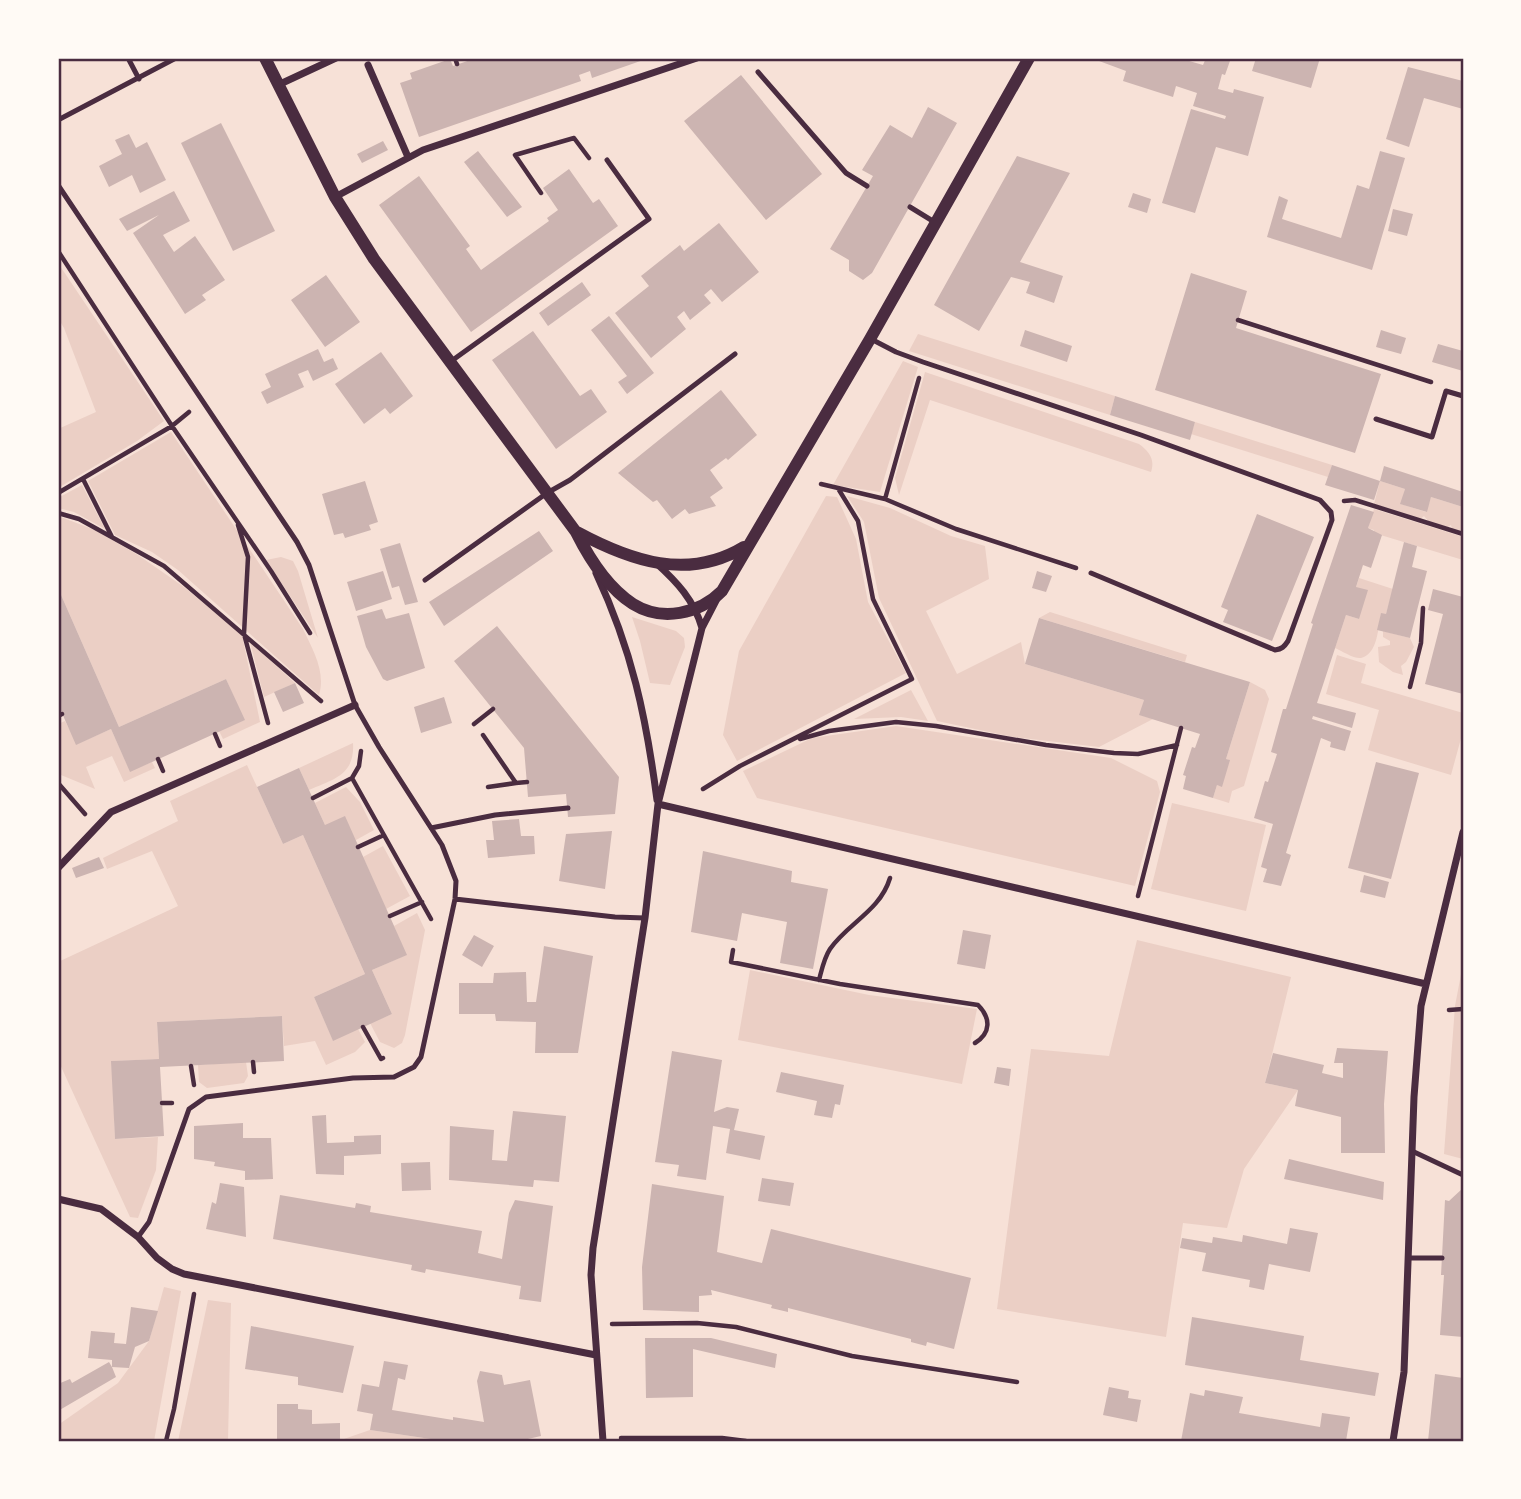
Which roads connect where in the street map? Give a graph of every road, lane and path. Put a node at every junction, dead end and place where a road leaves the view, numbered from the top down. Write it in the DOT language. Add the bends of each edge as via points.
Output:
graph roads {
  1 [pos="128,58"];
  2 [pos="176,58"];
  3 [pos="265,58"];
  4 [pos="336,58"];
  5 [pos="455,58"];
  6 [pos="697,58"];
  7 [pos="1029,58"];
  8 [pos="457,64"];
  9 [pos="368,65"];
  10 [pos="758,72"];
  11 [pos="139,79"];
  12 [pos="278,85"];
  13 [pos="58,120"];
  14 [pos="408,157"];
  15 [pos="607,160"];
  16 [pos="58,185"];
  17 [pos="867,186"];
  18 [pos="541,193"];
  19 [pos="335,197"];
  20 [pos="910,207"];
  21 [pos="936,223"];
  22 [pos="58,251"];
  23 [pos="1238,320"];
  24 [pos="870,339"];
  25 [pos="735,354"];
  26 [pos="450,362"];
  27 [pos="923,362"];
  28 [pos="1446,391"];
  29 [pos="1463,396"];
  30 [pos="203,400"];
  31 [pos="1376,419"];
  32 [pos="172,426"];
  33 [pos="83,479"];
  34 [pos="821,484"];
  35 [pos="839,490"];
  36 [pos="58,493"];
  37 [pos="547,493"];
  38 [pos="886,499"];
  39 [pos="1326,505"];
  40 [pos="58,513"];
  41 [pos="236,518"];
  42 [pos="576,532"];
  43 [pos="1463,534"];
  44 [pos="112,537"];
  45 [pos="747,545"];
  46 [pos="586,553"];
  47 [pos="655,563"];
  48 [pos="1091,573"];
  49 [pos="425,580"];
  50 [pos="722,591"];
  51 [pos="1423,608"];
  52 [pos="696,609"];
  53 [pos="702,628"];
  54 [pos="244,634"];
  55 [pos="311,636"];
  56 [pos="1410,687"];
  57 [pos="355,705"];
  58 [pos="493,709"];
  59 [pos="337,713"];
  60 [pos="268,723"];
  61 [pos="474,724"];
  62 [pos="1181,728"];
  63 [pos="484,735"];
  64 [pos="793,741"];
  65 [pos="1177,745"];
  66 [pos="352,778"];
  67 [pos="527,782"];
  68 [pos="58,783"];
  69 [pos="516,783"];
  70 [pos="488,787"];
  71 [pos="704,789"];
  72 [pos="313,798"];
  73 [pos="658,804"];
  74 [pos="568,808"];
  75 [pos="97,827"];
  76 [pos="431,828"];
  77 [pos="1463,832"];
  78 [pos="384,835"];
  79 [pos="358,846"];
  80 [pos="58,868"];
  81 [pos="890,877"];
  82 [pos="455,899"];
  83 [pos="422,902"];
  84 [pos="1133,915"];
  85 [pos="390,916"];
  86 [pos="645,918"];
  87 [pos="432,921"];
  88 [pos="733,950"];
  89 [pos="819,980"];
  90 [pos="1426,984"];
  91 [pos="1463,1009"];
  92 [pos="1449,1010"];
  93 [pos="363,1027"];
  94 [pos="975,1043"];
  95 [pos="389,1057"];
  96 [pos="1412,1151"];
  97 [pos="1463,1175"];
  98 [pos="58,1199"];
  99 [pos="138,1237"];
  100 [pos="1410,1258"];
  101 [pos="1442,1258"];
  102 [pos="196,1276"];
  103 [pos="593,1324"];
  104 [pos="596,1355"];
  105 [pos="1017,1382"];
  106 [pos="603,1440"];
  107 [pos="166,1441"];
  108 [pos="746,1441"];
  109 [pos="1393,1441"];
  1 -- 11 [label="lane"];
  2 -- 11 [label="lane"];
  3 -- 12 [label="street"];
  4 -- 12 [label="street"];
  5 -- 8 [label="path"];
  6 -- 14 [label="street"];
  7 -- 21 [label="street"];
  9 -- 14 [label="street"];
  10 -- 17 [label="lane" via="846,173"];
  11 -- 13 [label="lane"];
  12 -- 19 [label="street"];
  14 -- 19 [label="street"];
  15 -- 18 [label="path" via="590,159 574,138 515,156"];
  15 -- 26 [label="lane" via="649,219"];
  16 -- 30 [label="lane"];
  19 -- 26 [label="street"];
  20 -- 21 [label="lane"];
  21 -- 24 [label="street"];
  22 -- 32 [label="path"];
  23 -- 28 [label="path" via="1435,383"];
  24 -- 27 [label="lane"];
  24 -- 45 [label="street"];
  25 -- 37 [label="lane"];
  26 -- 37 [label="street"];
  27 -- 38 [label="path"];
  27 -- 39 [label="lane"];
  28 -- 29 [label="lane"];
  28 -- 31 [label="lane" via="1432,437"];
  30 -- 32 [label="path"];
  30 -- 57 [label="lane" via="304,554"];
  32 -- 33 [label="path"];
  32 -- 41 [label="path"];
  33 -- 36 [label="path"];
  33 -- 44 [label="path"];
  34 -- 35 [label="path"];
  35 -- 38 [label="path"];
  35 -- 64 [label="path" via="858,521 873,599 912,679"];
  37 -- 42 [label="street"];
  37 -- 49 [label="lane"];
  38 -- 48 [label="path" via="956,529"];
  39 -- 43 [label="path" via="1355,500"];
  39 -- 48 [label="lane" via="1332,520 1288,641 1279,650"];
  40 -- 44 [label="path"];
  41 -- 54 [label="path" via="248,557"];
  41 -- 55 [label="path"];
  42 -- 46 [label="street"];
  42 -- 47 [label="street"];
  44 -- 54 [label="path" via="164,566"];
  45 -- 47 [label="street" via="729,556 697,565"];
  45 -- 50 [label="street"];
  46 -- 52 [label="street" via="633,604 660,613"];
  46 -- 73 [label="street" via="625,641 648,730"];
  47 -- 52 [label="street" via="677,582"];
  50 -- 52 [label="street"];
  50 -- 53 [label="street"];
  51 -- 56 [label="path" via="1422,643"];
  52 -- 53 [label="street"];
  53 -- 73 [label="street"];
  54 -- 59 [label="path"];
  54 -- 60 [label="path"];
  57 -- 59 [label="street"];
  57 -- 76 [label="lane"];
  58 -- 61 [label="path"];
  59 -- 66 [label="path" via="361,750"];
  59 -- 75 [label="street" via="111,812"];
  62 -- 65 [label="path"];
  63 -- 69 [label="path"];
  64 -- 65 [label="path" via="896,722 1114,753 1138,754"];
  64 -- 71 [label="path"];
  65 -- 84 [label="path"];
  66 -- 72 [label="path"];
  66 -- 78 [label="path"];
  67 -- 69 [label="path"];
  68 -- 75 [label="path"];
  69 -- 70 [label="path"];
  73 -- 84 [label="street"];
  73 -- 86 [label="street"];
  74 -- 76 [label="lane" via="495,815"];
  75 -- 80 [label="street"];
  76 -- 82 [label="lane" via="450,862"];
  77 -- 90 [label="street"];
  78 -- 79 [label="path"];
  78 -- 83 [label="path"];
  81 -- 89 [label="path" via="882,897 831,947"];
  82 -- 86 [label="lane"];
  82 -- 99 [label="lane" via="421,1057 415,1067 394,1076 197,1101 189,1109 149,1222"];
  83 -- 85 [label="path"];
  83 -- 87 [label="path"];
  84 -- 90 [label="street"];
  86 -- 103 [label="street" via="593,1248"];
  88 -- 89 [label="path" via="731,962"];
  89 -- 94 [label="path" via="978,1005 988,1021 986,1032"];
  90 -- 96 [label="street"];
  91 -- 92 [label="path"];
  93 -- 95 [label="path" via="381,1059"];
  96 -- 97 [label="lane"];
  96 -- 100 [label="street"];
  98 -- 99 [label="street" via="101,1209"];
  99 -- 102 [label="street" via="172,1269"];
  100 -- 101 [label="lane"];
  100 -- 109 [label="street" via="1404,1372"];
  102 -- 104 [label="street"];
  102 -- 107 [label="path"];
  103 -- 104 [label="street"];
  103 -- 105 [label="path" via="697,1322 737,1327 852,1356"];
  104 -- 106 [label="street"];
  106 -- 108 [label="path"];
}
